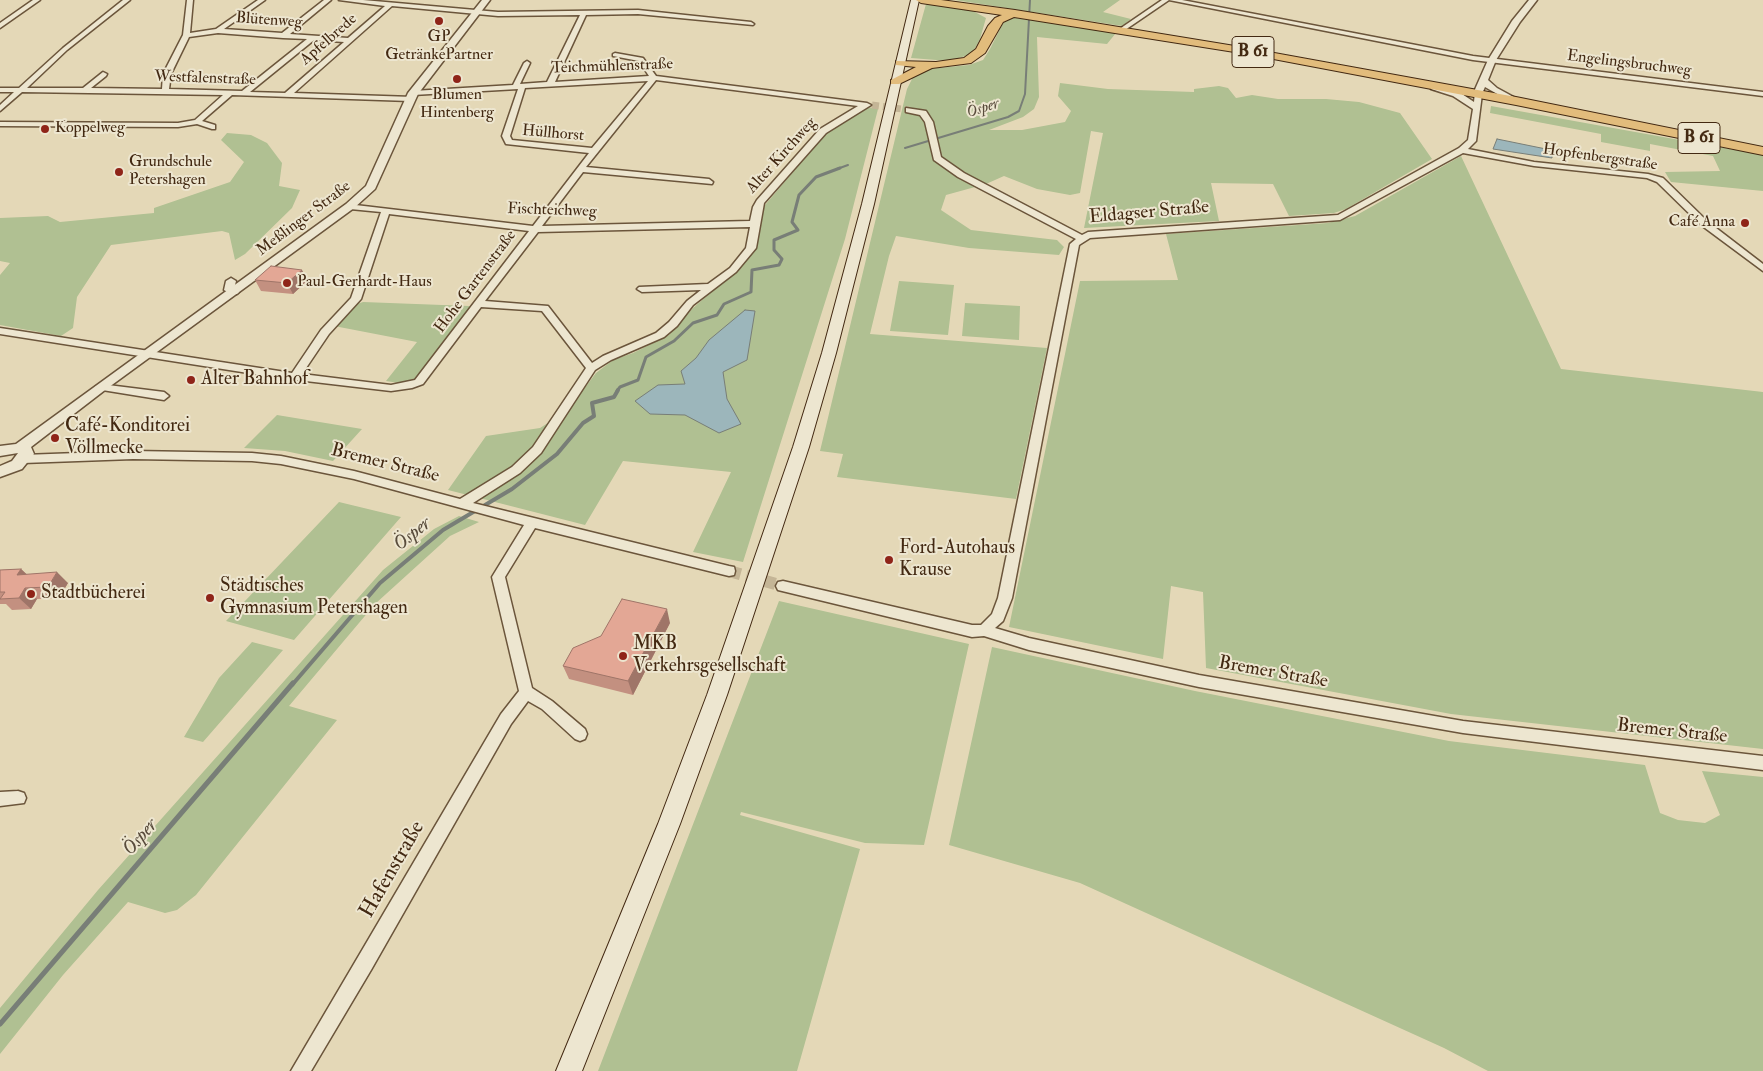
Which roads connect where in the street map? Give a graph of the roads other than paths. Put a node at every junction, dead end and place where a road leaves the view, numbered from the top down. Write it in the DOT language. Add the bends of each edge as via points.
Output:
graph roads {
  1 [pos="37,0"];
  2 [pos="127,0"];
  3 [pos="190,0"];
  4 [pos="262,0"];
  5 [pos="328,0"];
  6 [pos="342,0"];
  7 [pos="408,0"];
  8 [pos="486,0"];
  9 [pos="921,0"];
  10 [pos="1166,0"];
  11 [pos="1172,0"];
  12 [pos="1534,0"];
  13 [pos="914,4"];
  14 [pos="390,5"];
  15 [pos="400,6"];
  16 [pos="973,7"];
  17 [pos="584,12"];
  18 [pos="476,13"];
  19 [pos="1017,14"];
  20 [pos="751,24"];
  21 [pos="0,26"];
  22 [pos="992,28"];
  23 [pos="1122,29"];
  24 [pos="218,31"];
  25 [pos="186,35"];
  26 [pos="283,36"];
  27 [pos="312,38"];
  28 [pos="350,40"];
  29 [pos="615,55"];
  30 [pos="1492,60"];
  31 [pos="527,63"];
  32 [pos="900,63"];
  33 [pos="936,65"];
  34 [pos="103,74"];
  35 [pos="654,78"];
  36 [pos="1483,80"];
  37 [pos="895,82"];
  38 [pos="550,84"];
  39 [pos="1427,84"];
  40 [pos="519,86"];
  41 [pos="0,90"];
  42 [pos="18,90"];
  43 [pos="85,90"];
  44 [pos="165,91"];
  45 [pos="229,94"];
  46 [pos="243,94"];
  47 [pos="1478,94"];
  48 [pos="1763,94"];
  49 [pos="286,96"];
  50 [pos="411,96"];
  51 [pos="1516,101"];
  52 [pos="868,105"];
  53 [pos="1477,108"];
  54 [pos="0,109"];
  55 [pos="909,110"];
  56 [pos="197,122"];
  57 [pos="0,124"];
  58 [pos="212,128"];
  59 [pos="1462,150"];
  60 [pos="594,151"];
  61 [pos="1763,151"];
  62 [pos="581,169"];
  63 [pos="709,182"];
  64 [pos="350,206"];
  65 [pos="386,211"];
  66 [pos="755,224"];
  67 [pos="535,229"];
  68 [pos="1081,238"];
  69 [pos="1763,268"];
  70 [pos="708,287"];
  71 [pos="642,289"];
  72 [pos="479,304"];
  73 [pos="0,331"];
  74 [pos="145,356"];
  75 [pos="591,368"];
  76 [pos="295,377"];
  77 [pos="100,387"];
  78 [pos="164,396"];
  79 [pos="0,451"];
  80 [pos="22,454"];
  81 [pos="0,472"];
  82 [pos="465,505"];
  83 [pos="532,523"];
  84 [pos="729,571"];
  85 [pos="783,586"];
  86 [pos="984,630"];
  87 [pos="526,692"];
  88 [pos="580,734"];
  89 [pos="1763,763"];
  90 [pos="18,798"];
  91 [pos="0,799"];
  92 [pos="300,1071"];
  93 [pos="569,1071"];
  1 -- 21 [label="street"];
  2 -- 42 [label="street"];
  3 -- 25 [label="street"];
  4 -- 24 [label="street"];
  5 -- 26 [label="street"];
  6 -- 14 [label="street"];
  7 -- 15 [label="street"];
  8 -- 18 [label="street, Meßlinger Straße"];
  9 -- 16 [label="main road, B 61"];
  10 -- 23 [label="street"];
  11 -- 30 [label="street, Engelingsbruchweg"];
  12 -- 30 [label="street" via="1516,21"];
  13 -- 32 [label="main road"];
  14 -- 15 [label="street"];
  14 -- 28 [label="street, Apfelbrede"];
  15 -- 18 [label="street"];
  16 -- 19 [label="main road, B 61"];
  16 -- 22 [label="main road, B 61" via="988,14"];
  17 -- 18 [label="street"];
  17 -- 20 [label="street" via="638,12"];
  17 -- 38 [label="street"];
  18 -- 50 [label="street, Meßlinger Straße"];
  19 -- 22 [label="main road" via="1003,17"];
  19 -- 23 [label="main road, B 61"];
  22 -- 33 [label="main road" via="976,56 957,63"];
  23 -- 39 [label="main road, B 61"];
  24 -- 25 [label="street, Blütenweg"];
  24 -- 26 [label="street, Blütenweg"];
  25 -- 44 [label="street" via="167,74"];
  26 -- 27 [label="street, Blütenweg"];
  27 -- 28 [label="street, Blütenweg"];
  27 -- 46 [label="street"];
  28 -- 49 [label="street, Apfelbrede"];
  29 -- 35 [label="street" via="640,59"];
  30 -- 36 [label="street"];
  30 -- 48 [label="street, Engelingsbruchweg"];
  31 -- 40 [label="street"];
  32 -- 33 [label="main road"];
  32 -- 37 [label="main road"];
  33 -- 37 [label="main road" via="921,68"];
  34 -- 43 [label="street"];
  35 -- 38 [label="street, Teichmühlenstraße"];
  35 -- 52 [label="street, Teichmühlenstraße"];
  35 -- 60 [label="street, Hohe Gartenstraße"];
  36 -- 47 [label="street"];
  36 -- 51 [label="street" via="1494,90"];
  37 -- 93 [label="main road" via="868,204 829,353 760,573 669,824"];
  38 -- 40 [label="street, Teichmühlenstraße"];
  39 -- 47 [label="main road, B 61"];
  39 -- 53 [label="street" via="1456,94"];
  40 -- 50 [label="street, Teichmühlenstraße"];
  40 -- 60 [label="street, Hüllhorst" via="506,136 509,142"];
  41 -- 42 [label="street, Westfalenstraße"];
  42 -- 43 [label="street, Westfalenstraße"];
  42 -- 54 [label="street"];
  43 -- 44 [label="street, Westfalenstraße"];
  44 -- 45 [label="street, Westfalenstraße"];
  45 -- 46 [label="street, Westfalenstraße"];
  45 -- 56 [label="street"];
  46 -- 49 [label="street, Westfalenstraße"];
  47 -- 51 [label="main road, B 61"];
  47 -- 53 [label="street"];
  49 -- 50 [label="street, Westfalenstraße"];
  50 -- 64 [label="street, Meßlinger Straße" via="371,188"];
  51 -- 61 [label="main road, B 61"];
  52 -- 66 [label="street, Alter Kirchweg" via="823,131 760,202"];
  53 -- 59 [label="street" via="1472,141"];
  55 -- 68 [label="street" via="923,113 930,122 937,158 962,175"];
  56 -- 57 [label="street" via="178,125"];
  56 -- 58 [label="street"];
  59 -- 68 [label="street, Eldagser Straße" via="1340,217 1132,231"];
  59 -- 69 [label="street, Hopfenbergstraße" via="1534,164 1660,180 1704,223"];
  60 -- 62 [label="street, Hohe Gartenstraße"];
  62 -- 63 [label="street"];
  62 -- 67 [label="street, Hohe Gartenstraße"];
  64 -- 65 [label="street, Fischteichweg"];
  64 -- 74 [label="street, Meßlinger Straße" via="232,287"];
  65 -- 67 [label="street, Fischteichweg"];
  65 -- 76 [label="street" via="356,299 325,332"];
  66 -- 67 [label="street, Fischteichweg"];
  66 -- 70 [label="street, Alter Kirchweg" via="751,248 744,258"];
  67 -- 72 [label="street, Hohe Gartenstraße"];
  68 -- 86 [label="street, Eldagser Straße" via="1075,244 1004,598 998,617"];
  70 -- 71 [label="street"];
  70 -- 75 [label="street, Alter Kirchweg" via="660,335"];
  72 -- 75 [label="street" via="545,308"];
  72 -- 76 [label="street, Hohe Gartenstraße" via="419,382 391,388"];
  73 -- 74 [label="street"];
  74 -- 76 [label="street"];
  74 -- 77 [label="street, Meßlinger Straße"];
  75 -- 82 [label="street, Alter Kirchweg" via="537,450 516,470"];
  77 -- 78 [label="street"];
  77 -- 80 [label="street, Meßlinger Straße"];
  79 -- 80 [label="street"];
  80 -- 81 [label="street, Meßlinger Straße" via="17,465"];
  80 -- 82 [label="street, Bremer Straße" via="252,456 354,475"];
  82 -- 83 [label="street, Bremer Straße"];
  83 -- 84 [label="street, Bremer Straße"];
  83 -- 87 [label="street" via="498,577"];
  85 -- 86 [label="street, Bremer Straße" via="972,631"];
  86 -- 89 [label="street, Bremer Straße" via="1028,644 1199,680 1463,727"];
  87 -- 88 [label="street" via="548,705"];
  87 -- 92 [label="street, Hafenstraße" via="506,719"];
  90 -- 91 [label="street"];
}
